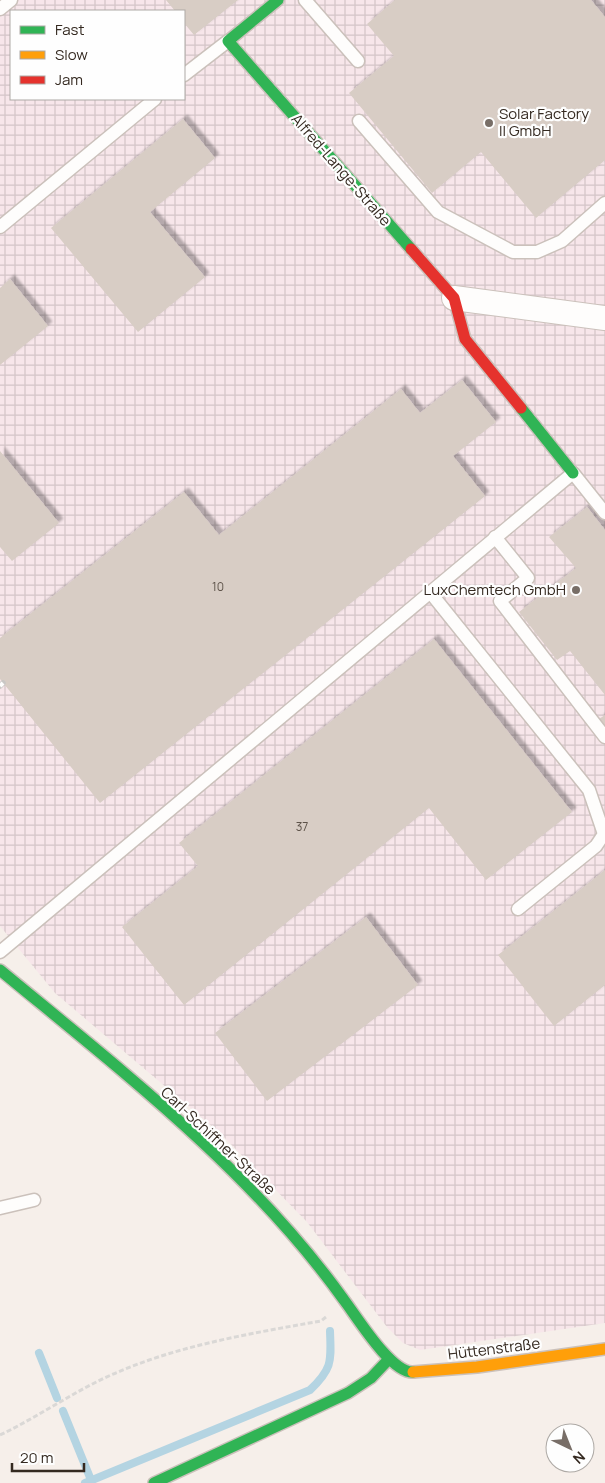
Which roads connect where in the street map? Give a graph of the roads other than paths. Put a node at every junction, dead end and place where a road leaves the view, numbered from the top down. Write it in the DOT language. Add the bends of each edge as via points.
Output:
graph roads {
  1 [pos="11,0"];
  2 [pos="278,0"];
  3 [pos="305,0"];
  4 [pos="0,9"];
  5 [pos="228,41"];
  6 [pos="358,61"];
  7 [pos="185,74"];
  8 [pos="154,100"];
  9 [pos="359,121"];
  10 [pos="605,203"];
  11 [pos="0,227"];
  12 [pos="454,298"];
  13 [pos="605,318"];
  14 [pos="573,473"];
  15 [pos="605,513"];
  16 [pos="495,538"];
  17 [pos="430,592"];
  18 [pos="605,736"];
  19 [pos="518,909"];
  20 [pos="0,952"];
  21 [pos="0,970"];
  22 [pos="34,1200"];
  23 [pos="0,1208"];
  24 [pos="605,1350"];
  25 [pos="389,1359"];
  26 [pos="154,1483"];
  1 -- 4 [label="lane"];
  2 -- 5 [label="street"];
  3 -- 6 [label="lane"];
  5 -- 7 [label="lane"];
  5 -- 12 [label="street, Alfred-Lange-Straße"];
  8 -- 11 [label="lane"];
  9 -- 10 [label="lane" via="438,212 513,252 537,252 562,241"];
  12 -- 13 [label="street"];
  12 -- 14 [label="street, Alfred-Lange-Straße" via="465,339"];
  14 -- 15 [label="lane, Alfred-Lange-Straße"];
  14 -- 16 [label="lane"];
  16 -- 17 [label="lane"];
  16 -- 18 [label="lane" via="528,578 500,601"];
  17 -- 19 [label="lane" via="589,790 602,826 604,834 596,846"];
  17 -- 20 [label="lane"];
  21 -- 25 [label="street, Carl-Schiffner-Straße" via="99,1051 222,1162 293,1233"];
  22 -- 23 [label="lane"];
  24 -- 25 [label="street, Hüttenstraße" via="478,1367 409,1372"];
  25 -- 26 [label="street" via="371,1378 348,1393"];
}
